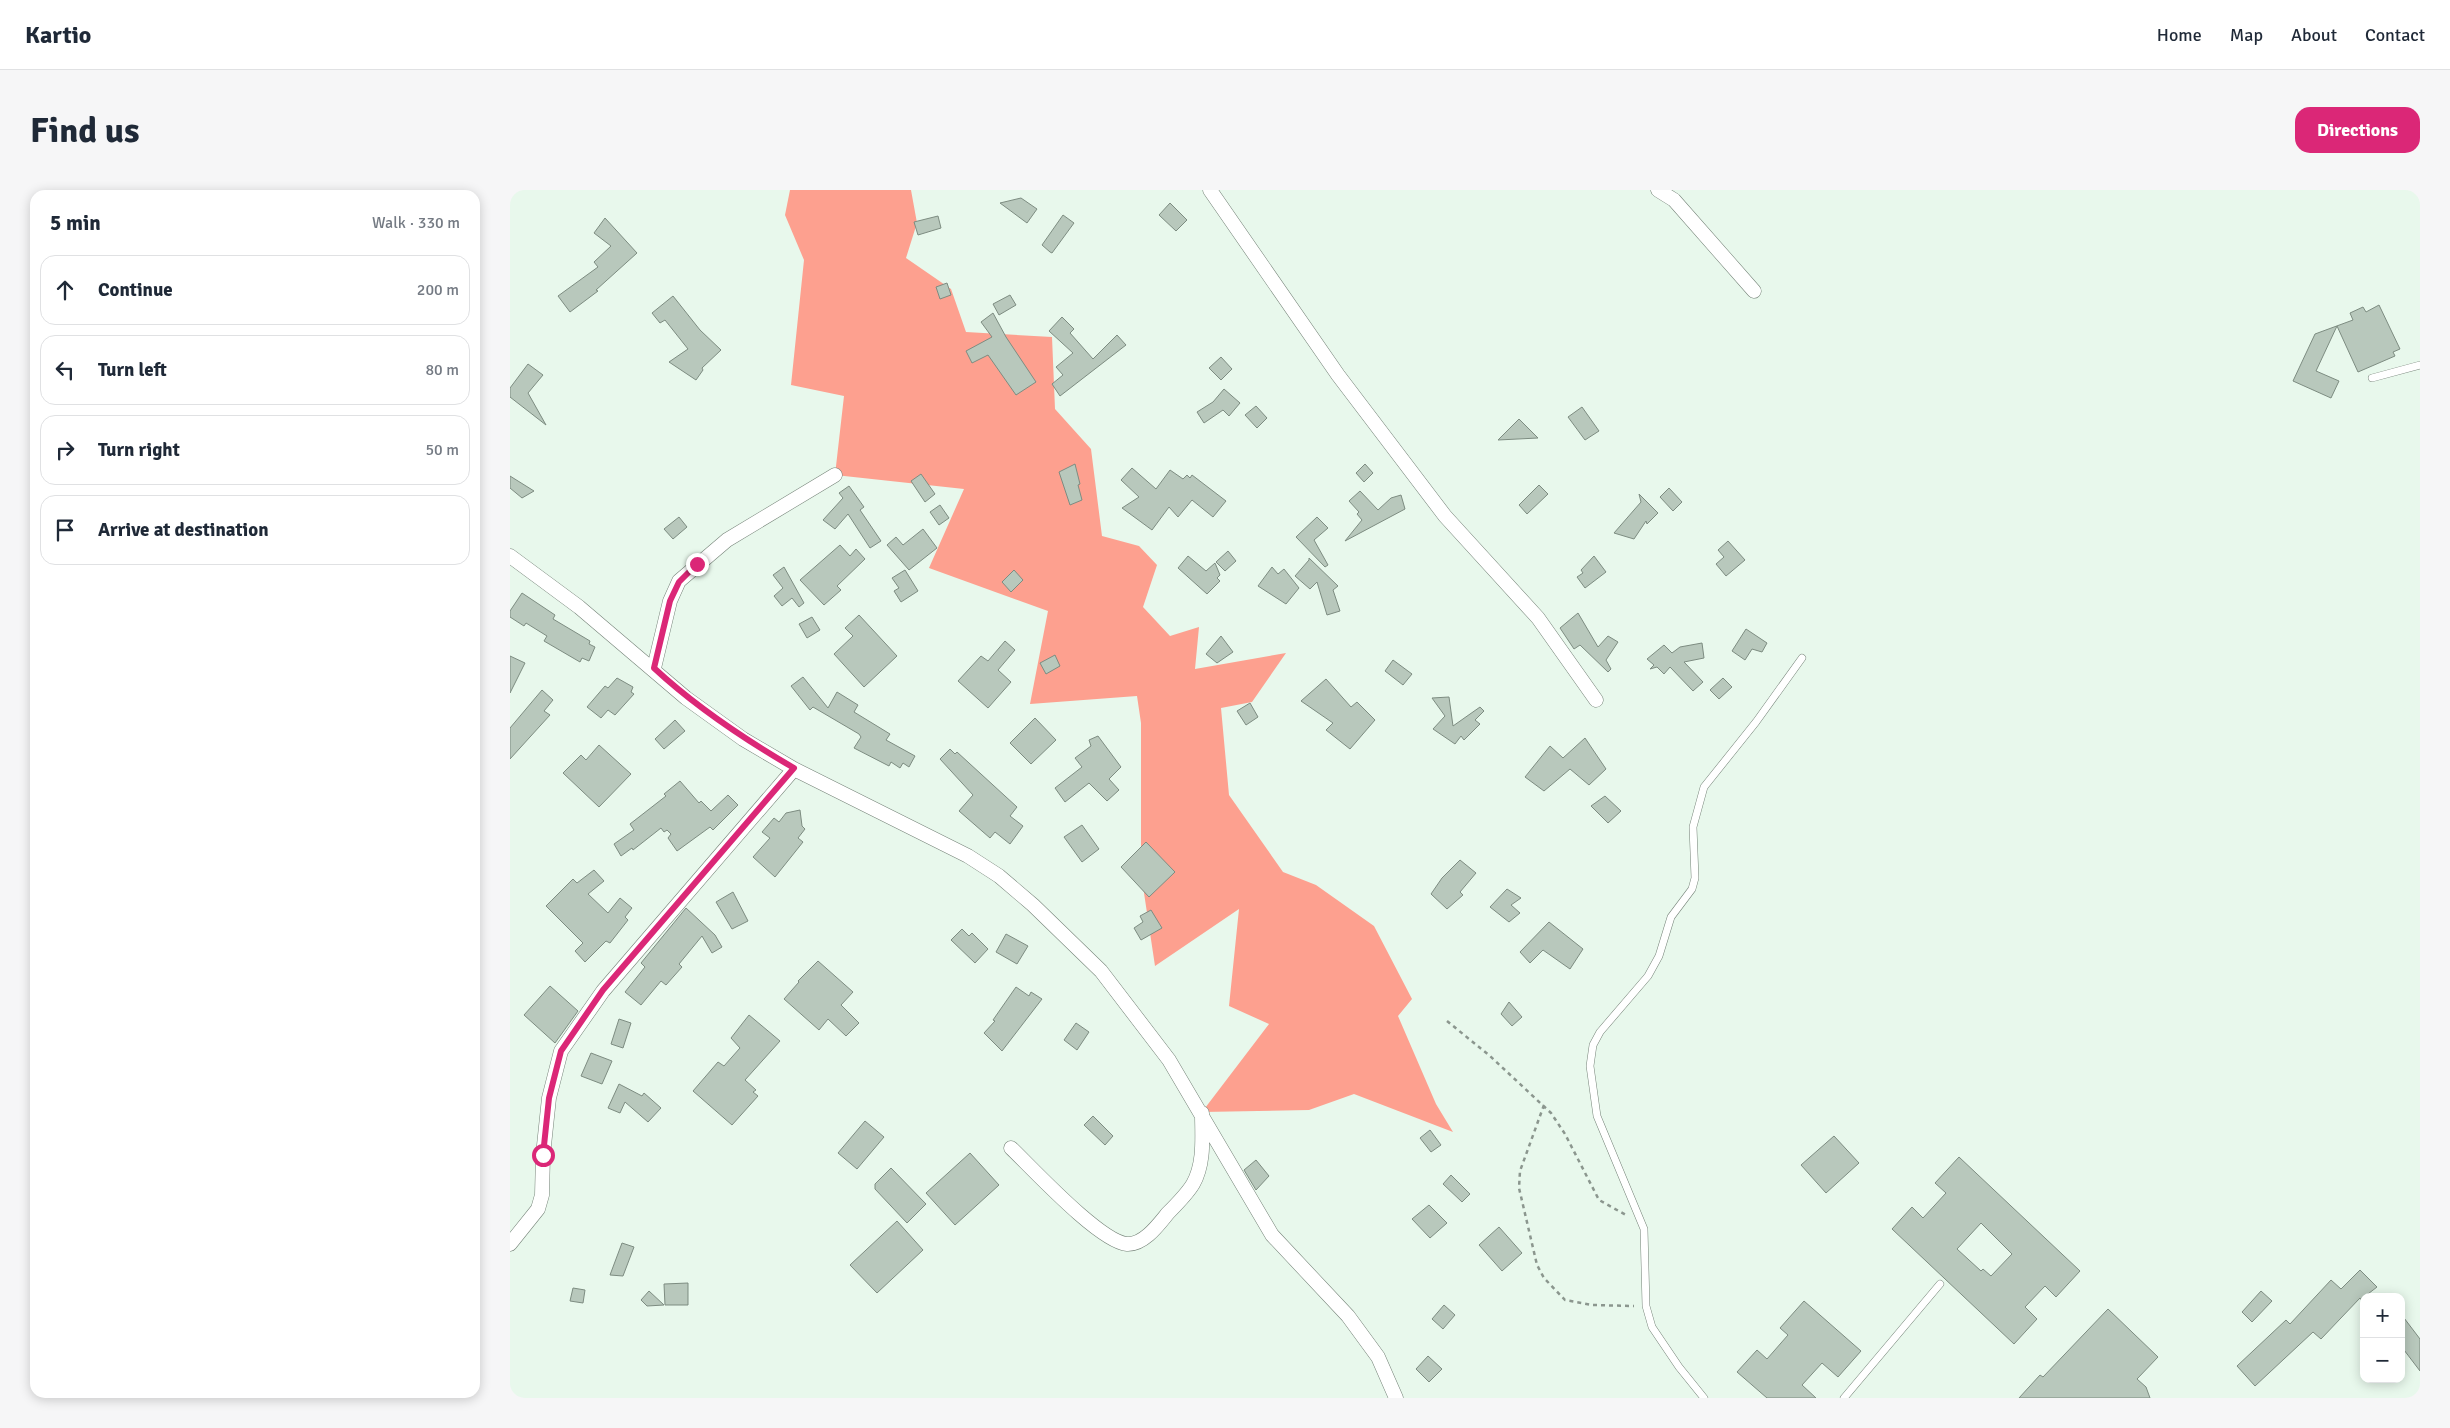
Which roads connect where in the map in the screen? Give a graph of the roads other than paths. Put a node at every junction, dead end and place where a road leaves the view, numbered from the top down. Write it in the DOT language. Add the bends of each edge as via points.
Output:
graph roads {
  1 [pos="1210,190"];
  2 [pos="1658,190"];
  3 [pos="1754,291"];
  4 [pos="2420,365"];
  5 [pos="2372,378"];
  6 [pos="835,475"];
  7 [pos="510,556"];
  8 [pos="1802,658"];
  9 [pos="654,668"];
  10 [pos="1596,700"];
  11 [pos="794,768"];
  12 [pos="1202,1112"];
  13 [pos="1011,1148"];
  14 [pos="510,1244"];
  15 [pos="1940,1284"];
  16 [pos="1396,1398"];
  17 [pos="1704,1398"];
  18 [pos="1844,1398"];
  1 -- 10 [label="street" via="1338,375 1445,516 1538,618"];
  2 -- 3 [label="street" via="1674,200"];
  4 -- 5 [label="lane"];
  6 -- 9 [label="street" via="727,540 679,582 670,601"];
  7 -- 9 [label="street" via="580,607"];
  8 -- 17 [label="lane" via="1704,787 1693,827 1695,878 1692,889 1671,917 1659,956 1648,976 1600,1032 1593,1046 1590,1066 1597,1116 1644,1229 1646,1306 1652,1327"];
  9 -- 11 [label="street" via="714,719"];
  11 -- 12 [label="street" via="968,856 999,876 1101,971 1169,1060"];
  11 -- 14 [label="street" via="603,990 561,1051 549,1098 542,1196 538,1209"];
  12 -- 13 [label="street" via="1201,1158 1193,1185 1151,1232 1128,1244 1114,1240 1088,1221"];
  12 -- 16 [label="street" via="1272,1235 1348,1316 1378,1358"];
  15 -- 18 [label="lane"];
}
